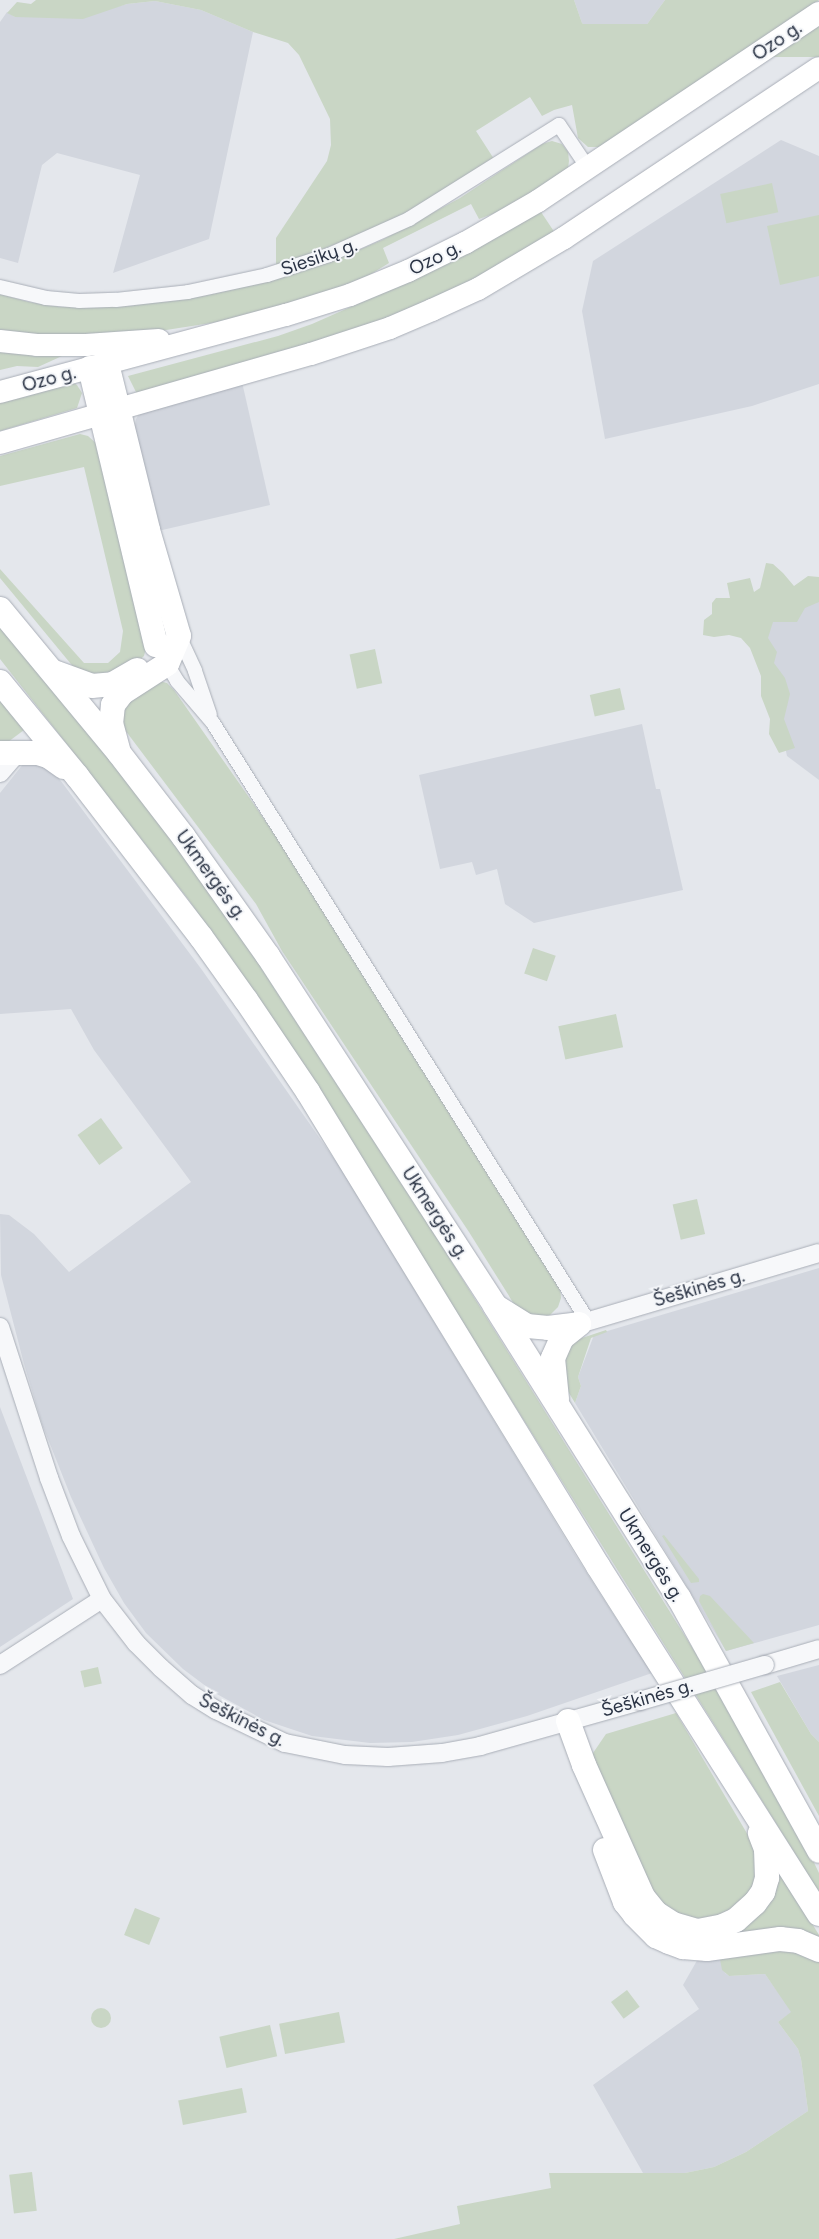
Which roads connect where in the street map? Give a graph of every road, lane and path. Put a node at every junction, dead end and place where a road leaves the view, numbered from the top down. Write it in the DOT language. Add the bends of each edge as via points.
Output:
graph roads {
  1 [pos="819,13"];
  2 [pos="819,68"];
  3 [pos="588,168"];
  4 [pos="0,287"];
  5 [pos="204,337"];
  6 [pos="0,341"];
  7 [pos="98,366"];
  8 [pos="0,392"];
  9 [pos="109,412"];
  10 [pos="0,443"];
  11 [pos="0,609"];
  12 [pos="179,636"];
  13 [pos="162,654"];
  14 [pos="53,671"];
  15 [pos="0,682"];
  16 [pos="213,723"];
  17 [pos="24,752"];
  18 [pos="0,753"];
  19 [pos="119,753"];
  20 [pos="0,773"];
  21 [pos="77,776"];
  22 [pos="819,1253"];
  23 [pos="494,1306"];
  24 [pos="583,1322"];
  25 [pos="0,1328"];
  26 [pos="559,1409"];
  27 [pos="102,1599"];
  28 [pos="819,1649"];
  29 [pos="0,1665"];
  30 [pos="562,1723"];
  31 [pos="754,1812"];
  32 [pos="819,1851"];
  33 [pos="819,1914"];
  34 [pos="819,1950"];
  1 -- 3 [label="main road, Ozo g."];
  2 -- 9 [label="main road" via="564,238 478,288 390,328"];
  3 -- 4 [label="street, Siesikų g." via="559,125 409,219 329,255 267,275 188,292 116,300 79,301"];
  3 -- 5 [label="main road, Ozo g." via="465,244 408,271 286,316"];
  5 -- 6 [label="main road" via="86,345"];
  5 -- 7 [label="main road, Ozo g."];
  7 -- 8 [label="main road, Ozo g."];
  7 -- 9 [label="highway"];
  9 -- 10 [label="main road"];
  9 -- 12 [label="highway"];
  9 -- 13 [label="highway"];
  11 -- 14 [label="highway, Ukmergės g."];
  12 -- 13 [label="highway"];
  12 -- 16 [label="street"];
  13 -- 14 [label="highway" via="149,659 134,673 113,684 92,686"];
  13 -- 16 [label="street" via="177,681"];
  13 -- 19 [label="highway" via="113,705 112,723"];
  14 -- 19 [label="highway, Ukmergės g."];
  15 -- 21 [label="highway"];
  16 -- 24 [label="street"];
  17 -- 18 [label="highway"];
  17 -- 20 [label="street" via="13,758"];
  17 -- 21 [label="highway" via="48,756"];
  19 -- 23 [label="highway, Ukmergės g." via="268,956"];
  21 -- 31 [label="highway" via="201,937 308,1092 598,1566"];
  22 -- 24 [label="street, Šeškinės g."];
  23 -- 24 [label="highway" via="527,1326 548,1328"];
  23 -- 26 [label="highway, Ukmergės g."];
  24 -- 26 [label="highway" via="562,1338 553,1358"];
  25 -- 27 [label="street, Šeškinės g." via="52,1487 71,1536"];
  26 -- 32 [label="highway, Ukmergės g." via="679,1598"];
  27 -- 29 [label="street"];
  27 -- 30 [label="street, Šeškinės g." via="136,1643 192,1695 238,1722 285,1743 345,1755 409,1756 480,1746"];
  28 -- 30 [label="street, Šeškinės g., bridge"];
  30 -- 31 [label="highway" via="581,1758 643,1898 656,1913 673,1924 698,1931 723,1926 736,1920 763,1892 768,1865"];
  30 -- 34 [label="highway" via="625,1902 645,1927 669,1942 695,1949 780,1939 798,1941"];
  31 -- 33 [label="highway"];
}
